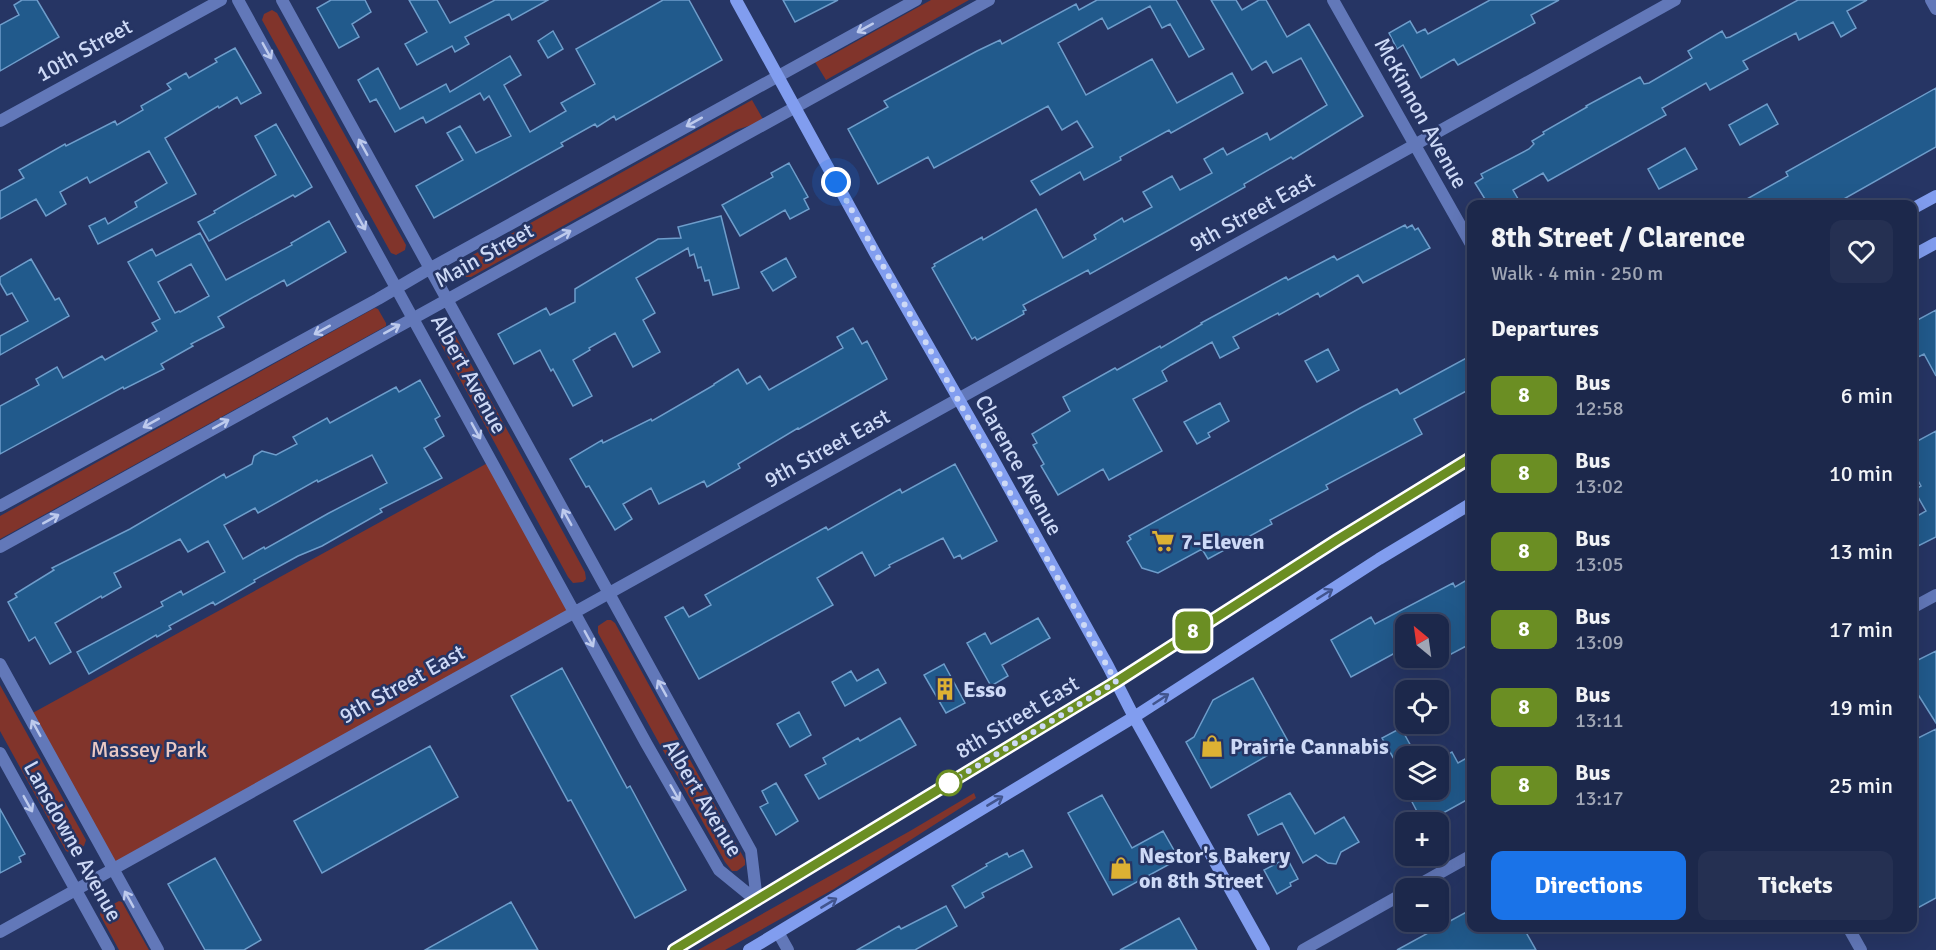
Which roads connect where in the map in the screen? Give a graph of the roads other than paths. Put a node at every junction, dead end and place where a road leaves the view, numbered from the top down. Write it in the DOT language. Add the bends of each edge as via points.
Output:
graph roads {
  1 [pos="221,0"];
  2 [pos="238,0"];
  3 [pos="282,0"];
  4 [pos="736,0"];
  5 [pos="916,0"];
  6 [pos="989,0"];
  7 [pos="1333,0"];
  8 [pos="1675,0"];
  9 [pos="1931,0"];
  10 [pos="1936,9"];
  11 [pos="778,76"];
  12 [pos="795,107"];
  13 [pos="0,121"];
  14 [pos="1415,146"];
  15 [pos="1936,196"];
  16 [pos="1917,206"];
  17 [pos="1467,237"];
  18 [pos="1936,243"];
  19 [pos="1917,253"];
  20 [pos="429,268"];
  21 [pos="397,288"];
  22 [pos="446,299"];
  23 [pos="413,317"];
  24 [pos="959,400"];
  25 [pos="1467,460"];
  26 [pos="0,506"];
  27 [pos="1467,506"];
  28 [pos="0,547"];
  29 [pos="609,592"];
  30 [pos="1936,595"];
  31 [pos="1917,605"];
  32 [pos="574,612"];
  33 [pos="0,664"];
  34 [pos="1116,682"];
  35 [pos="1134,717"];
  36 [pos="0,753"];
  37 [pos="1467,858"];
  38 [pos="113,870"];
  39 [pos="1431,878"];
  40 [pos="76,891"];
  41 [pos="1395,898"];
  42 [pos="757,901"];
  43 [pos="0,932"];
  44 [pos="1851,932"];
  45 [pos="779,934"];
  46 [pos="109,950"];
  47 [pos="158,950"];
  48 [pos="674,950"];
  49 [pos="750,950"];
  50 [pos="788,950"];
  51 [pos="1264,950"];
  52 [pos="1303,950"];
  53 [pos="1861,950"];
  1 -- 13 [label="street, 10th Street"];
  2 -- 21 [label="street, Albert Avenue, one-way"];
  20 -- 3 [label="street, Albert Avenue, one-way"];
  4 -- 11 [label="main road, Clarence Avenue"];
  5 -- 11 [label="street, Main Street, one-way"];
  6 -- 12 [label="street, Main Street"];
  7 -- 14 [label="street, McKinnon Avenue"];
  8 -- 14 [label="street, 9th Street East"];
  9 -- 10 [label="street"];
  11 -- 12 [label="main road, Clarence Avenue"];
  11 -- 20 [label="street, Main Street, one-way"];
  22 -- 12 [label="street, Main Street, one-way"];
  12 -- 24 [label="main road, Clarence Avenue"];
  14 -- 17 [label="street, McKinnon Avenue"];
  14 -- 24 [label="street, 9th Street East"];
  15 -- 16 [label="main road"];
  18 -- 19 [label="main road"];
  20 -- 21 [label="street, Main Street"];
  20 -- 22 [label="street, Albert Avenue"];
  21 -- 23 [label="street, Albert Avenue"];
  21 -- 26 [label="street, Main Street, one-way"];
  22 -- 23 [label="street, Main Street"];
  29 -- 22 [label="street, Albert Avenue, one-way"];
  28 -- 23 [label="street, Main Street, one-way"];
  23 -- 32 [label="street, Albert Avenue, one-way"];
  24 -- 29 [label="street, 9th Street East"];
  24 -- 34 [label="main road, Clarence Avenue"];
  25 -- 34 [label="main road, 8th Street East"];
  35 -- 27 [label="main road, one-way"];
  29 -- 32 [label="street, 9th Street East"];
  42 -- 29 [label="street, Albert Avenue, one-way" via="750,851"];
  30 -- 31 [label="street"];
  32 -- 38 [label="street, 9th Street East"];
  32 -- 42 [label="street, Albert Avenue, one-way" via="719,870"];
  38 -- 33 [label="street, Lansdowne Avenue, one-way"];
  34 -- 35 [label="main road, Clarence Avenue"];
  34 -- 42 [label="main road, 8th Street East"];
  45 -- 35 [label="main road, one-way"];
  35 -- 51 [label="main road, Clarence Avenue"];
  36 -- 40 [label="street, Lansdowne Avenue, one-way"];
  37 -- 39 [label="street"];
  38 -- 40 [label="street, 9th Street East"];
  47 -- 38 [label="street, Lansdowne Avenue, one-way"];
  40 -- 43 [label="street, 9th Street East"];
  40 -- 46 [label="street, Lansdowne Avenue"];
  41 -- 52 [label="street"];
  42 -- 48 [label="main road, 8th Street East"];
  44 -- 53 [label="street"];
  45 -- 49 [label="main road"];
  45 -- 50 [label="street"];
}
